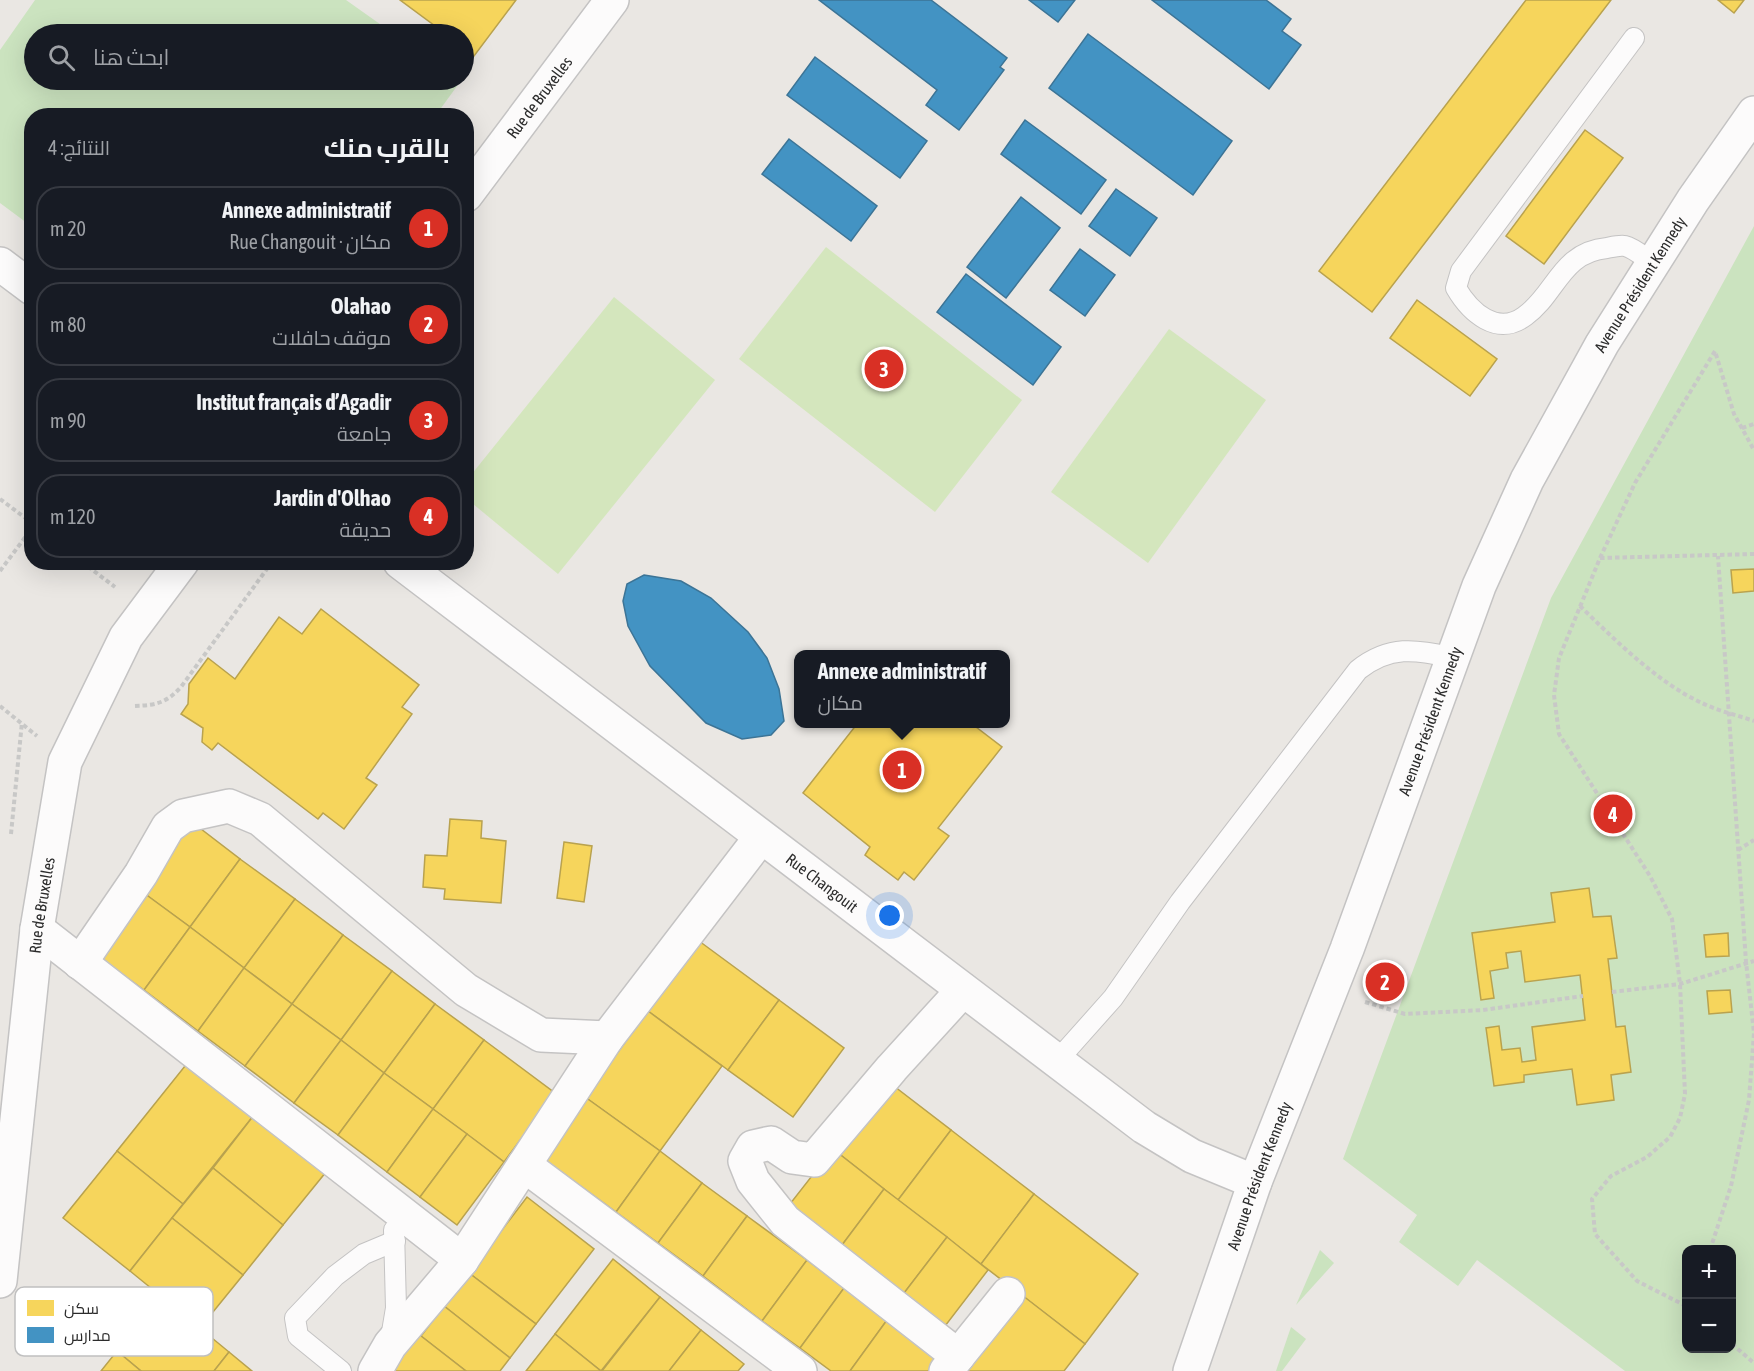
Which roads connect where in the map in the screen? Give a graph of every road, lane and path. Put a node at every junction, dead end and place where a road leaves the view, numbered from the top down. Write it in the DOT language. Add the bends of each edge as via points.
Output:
graph roads {
  1 [pos="612,0"];
  2 [pos="1634,38"];
  3 [pos="1754,113"];
  4 [pos="474,184"];
  5 [pos="1653,263"];
  6 [pos="0,264"];
  7 [pos="24,282"];
  8 [pos="1754,424"];
  9 [pos="1742,429"];
  10 [pos="1754,450"];
  11 [pos="0,499"];
  12 [pos="24,519"];
  13 [pos="24,537"];
  14 [pos="1754,554"];
  15 [pos="1718,556"];
  16 [pos="1600,558"];
  17 [pos="177,570"];
  18 [pos="266,570"];
  19 [pos="411,570"];
  20 [pos="0,571"];
  21 [pos="1579,605"];
  22 [pos="1455,658"];
  23 [pos="89,707"];
  24 [pos="1729,712"];
  25 [pos="1754,721"];
  26 [pos="761,837"];
  27 [pos="1754,840"];
  28 [pos="1738,850"];
  29 [pos="36,929"];
  30 [pos="1754,961"];
  31 [pos="1746,962"];
  32 [pos="80,963"];
  33 [pos="1680,984"];
  34 [pos="963,990"];
  35 [pos="1330,992"];
  36 [pos="1612,992"];
  37 [pos="1583,996"];
  38 [pos="607,1038"];
  39 [pos="1056,1062"];
  40 [pos="524,1165"];
  41 [pos="1255,1182"];
  42 [pos="394,1206"];
  43 [pos="395,1241"];
  44 [pos="1712,1245"];
  45 [pos="462,1260"];
  46 [pos="0,1281"];
  47 [pos="1008,1294"];
  48 [pos="1682,1304"];
  49 [pos="1736,1348"];
  50 [pos="382,1358"];
  51 [pos="1754,1363"];
  52 [pos="952,1364"];
  53 [pos="341,1371"];
  54 [pos="800,1371"];
  55 [pos="1190,1371"];
  1 -- 4 [label="street, Rue de Bruxelles"];
  2 -- 5 [label="lane" via="1461,271 1456,288 1481,319 1514,323 1527,315 1580,256 1602,248 1625,246"];
  3 -- 5 [label="street, Avenue Président Kennedy"];
  5 -- 22 [label="street, Avenue Président Kennedy" via="1602,344 1527,480 1479,586"];
  6 -- 7 [label="street"];
  8 -- 9 [label="path"];
  9 -- 10 [label="path"];
  9 -- 16 [label="path" via="1715,351 1635,483"];
  11 -- 12 [label="path"];
  13 -- 20 [label="path"];
  14 -- 15 [label="path"];
  15 -- 16 [label="path"];
  15 -- 24 [label="path"];
  16 -- 21 [label="path"];
  17 -- 23 [label="street, Rue de Bruxelles" via="126,637"];
  18 -- 23 [label="path" via="168,701 158,705"];
  19 -- 26 [label="street, Rue Changouit"];
  21 -- 24 [label="path" via="1666,680 1702,704"];
  21 -- 33 [label="path" via="1559,658 1554,695 1559,734 1650,876 1672,919"];
  22 -- 35 [label="street, Avenue Président Kennedy"];
  22 -- 39 [label="lane" via="1429,653 1384,653 1358,670 1180,902 1113,998"];
  23 -- 29 [label="street, Rue de Bruxelles" via="65,762"];
  24 -- 25 [label="path"];
  24 -- 28 [label="path"];
  26 -- 34 [label="street, Rue Changouit"];
  26 -- 38 [label="street"];
  27 -- 28 [label="path"];
  28 -- 31 [label="path"];
  29 -- 32 [label="street"];
  29 -- 46 [label="street, Rue de Bruxelles"];
  30 -- 31 [label="path"];
  31 -- 33 [label="path"];
  31 -- 44 [label="path" via="1754,1033 1749,1100 1731,1186"];
  32 -- 38 [label="street" via="168,827 183,816 229,806 260,819 465,990 540,1035"];
  32 -- 42 [label="street"];
  33 -- 36 [label="path"];
  33 -- 48 [label="path" via="1685,1085 1680,1118 1670,1137 1647,1157 1611,1176 1592,1199 1595,1234 1637,1281"];
  34 -- 39 [label="street, Rue Changouit"];
  34 -- 52 [label="street" via="814,1160 792,1157 771,1143 753,1147 746,1161 753,1181 785,1221"];
  35 -- 37 [label="path" via="1405,1014 1483,1010"];
  35 -- 41 [label="street, Avenue Président Kennedy"];
  38 -- 40 [label="street"];
  39 -- 41 [label="street, Rue Changouit" via="1144,1127 1192,1156"];
  40 -- 45 [label="street"];
  40 -- 54 [label="street"];
  41 -- 55 [label="street, Avenue Président Kennedy"];
  42 -- 43 [label="lane"];
  42 -- 45 [label="street"];
  43 -- 50 [label="lane" via="396,1308"];
  43 -- 53 [label="lane" via="364,1254 335,1276 295,1317 298,1336"];
  45 -- 50 [label="street"];
  47 -- 52 [label="street"];
  49 -- 51 [label="path"];
}
